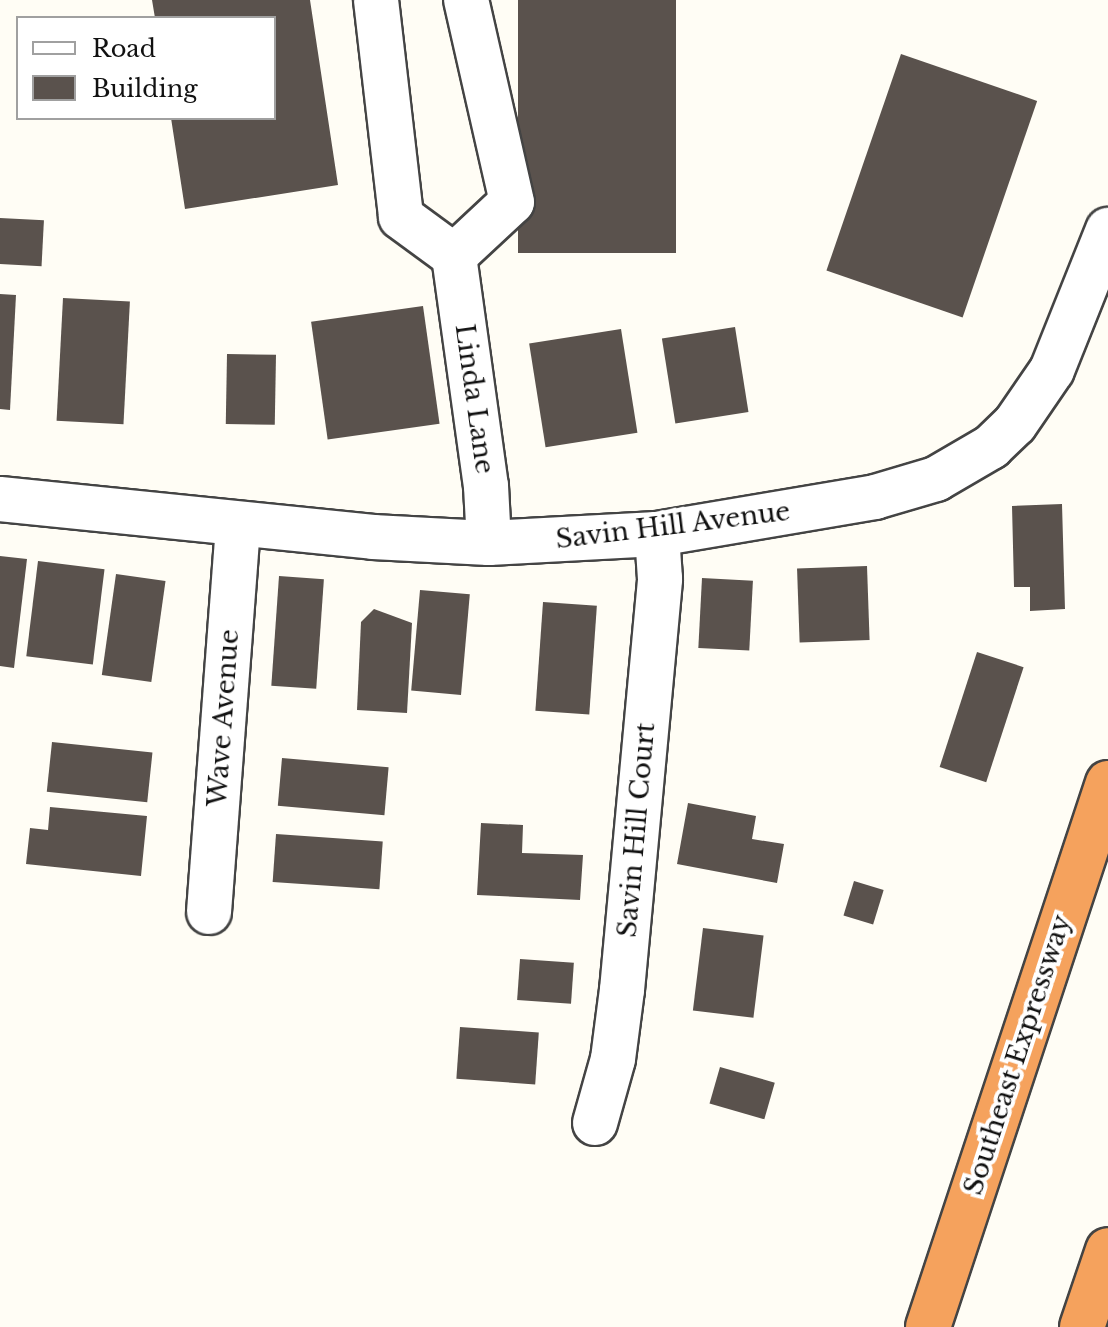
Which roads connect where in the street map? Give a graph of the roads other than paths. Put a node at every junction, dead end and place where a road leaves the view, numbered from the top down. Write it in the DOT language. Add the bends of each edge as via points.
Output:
graph roads {
  1 [pos="376,0"];
  2 [pos="466,0"];
  3 [pos="1108,230"];
  4 [pos="454,256"];
  5 [pos="0,499"];
  6 [pos="238,524"];
  7 [pos="657,534"];
  8 [pos="489,543"];
  9 [pos="1108,783"];
  10 [pos="209,912"];
  11 [pos="595,1123"];
  12 [pos="1108,1250"];
  13 [pos="928,1327"];
  14 [pos="1082,1327"];
  1 -- 4 [label="street" via="401,217"];
  2 -- 4 [label="street" via="512,202"];
  3 -- 7 [label="street, Savin Hill Avenue" via="1052,370 1015,424 991,447 936,479 907,489 830,507"];
  4 -- 8 [label="street, Linda Lane"];
  5 -- 6 [label="street, Savin Hill Avenue"];
  6 -- 8 [label="street, Savin Hill Avenue"];
  6 -- 10 [label="street, Wave Avenue"];
  7 -- 8 [label="street, Savin Hill Avenue"];
  7 -- 11 [label="street, Savin Hill Court" via="660,579 622,990 613,1059"];
  9 -- 13 [label="highway, Southeast Expressway"];
  12 -- 14 [label="highway"];
}
